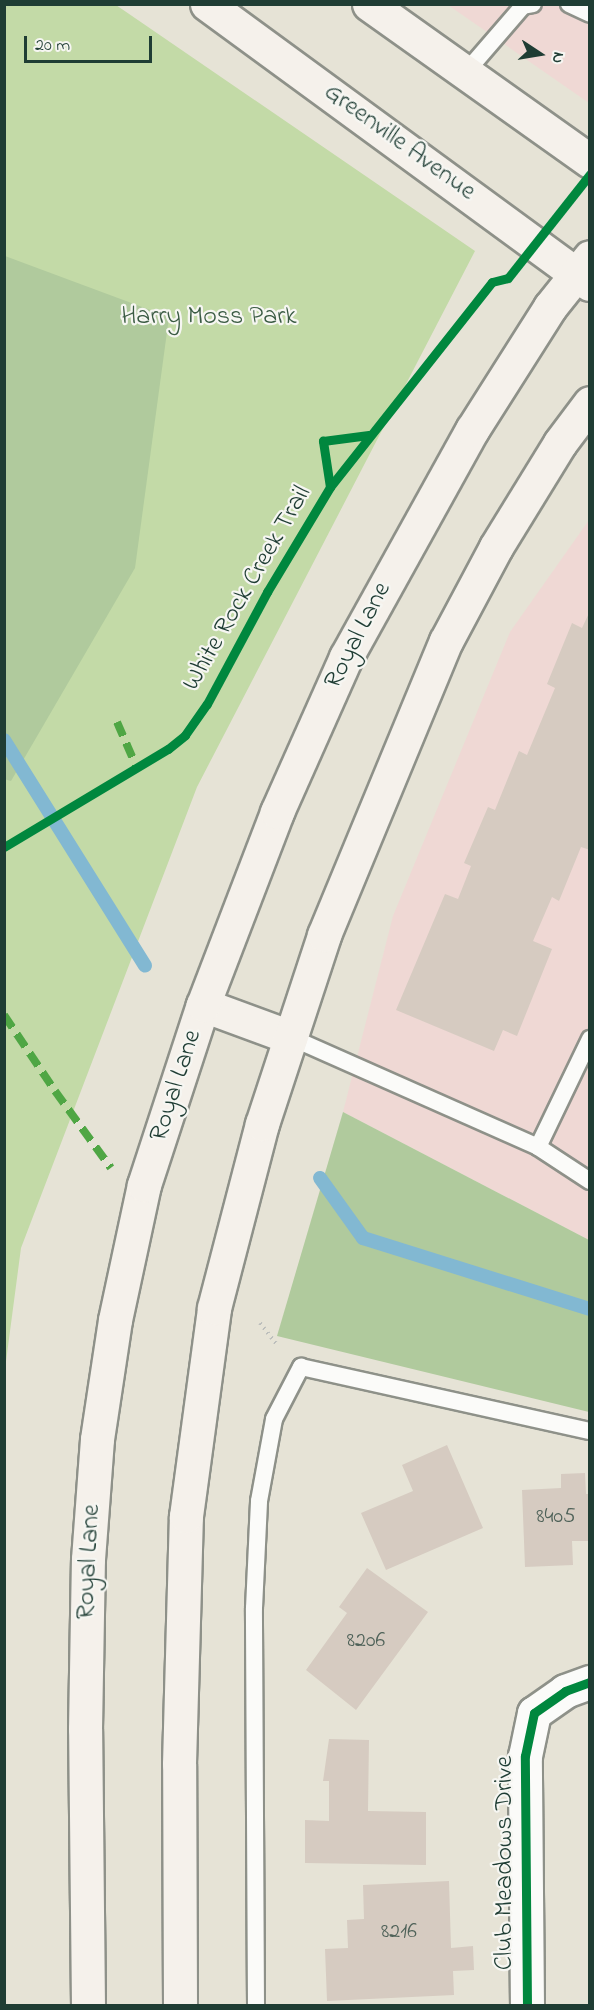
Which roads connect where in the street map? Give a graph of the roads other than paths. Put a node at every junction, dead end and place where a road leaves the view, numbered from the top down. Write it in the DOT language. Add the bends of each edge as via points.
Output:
graph roads {
  1 [pos="207,4"];
  2 [pos="369,4"];
  3 [pos="533,4"];
  4 [pos="569,4"];
  5 [pos="590,14"];
  6 [pos="465,72"];
  7 [pos="590,161"];
  8 [pos="585,272"];
  9 [pos="590,403"];
  10 [pos="203,1005"];
  11 [pos="290,1038"];
  12 [pos="590,1039"];
  13 [pos="538,1147"];
  14 [pos="590,1180"];
  15 [pos="590,1431"];
  16 [pos="590,1682"];
  17 [pos="88,2006"];
  18 [pos="180,2006"];
  19 [pos="256,2006"];
  20 [pos="527,2006"];
  1 -- 8 [label="main road, Greenville Avenue"];
  2 -- 6 [label="main road"];
  3 -- 6 [label="lane" via="523,6"];
  4 -- 5 [label="lane"];
  6 -- 7 [label="main road"];
  8 -- 10 [label="main road, Royal Lane" via="550,307 471,430 346,657 277,812"];
  9 -- 11 [label="main road" via="560,443 496,547 446,641 324,935"];
  10 -- 11 [label="main road"];
  10 -- 17 [label="main road, Royal Lane" via="144,1185 115,1320 97,1439 88,1559 85,1729"];
  11 -- 13 [label="lane"];
  11 -- 18 [label="main road" via="262,1124 214,1308 186,1516 178,1764"];
  12 -- 13 [label="lane"];
  13 -- 14 [label="lane"];
  15 -- 19 [label="lane" via="301,1367 274,1419 259,1501 254,1608"];
  16 -- 20 [label="street, Club Meadows Drive" via="565,1691 534,1713 525,1756"];
}
